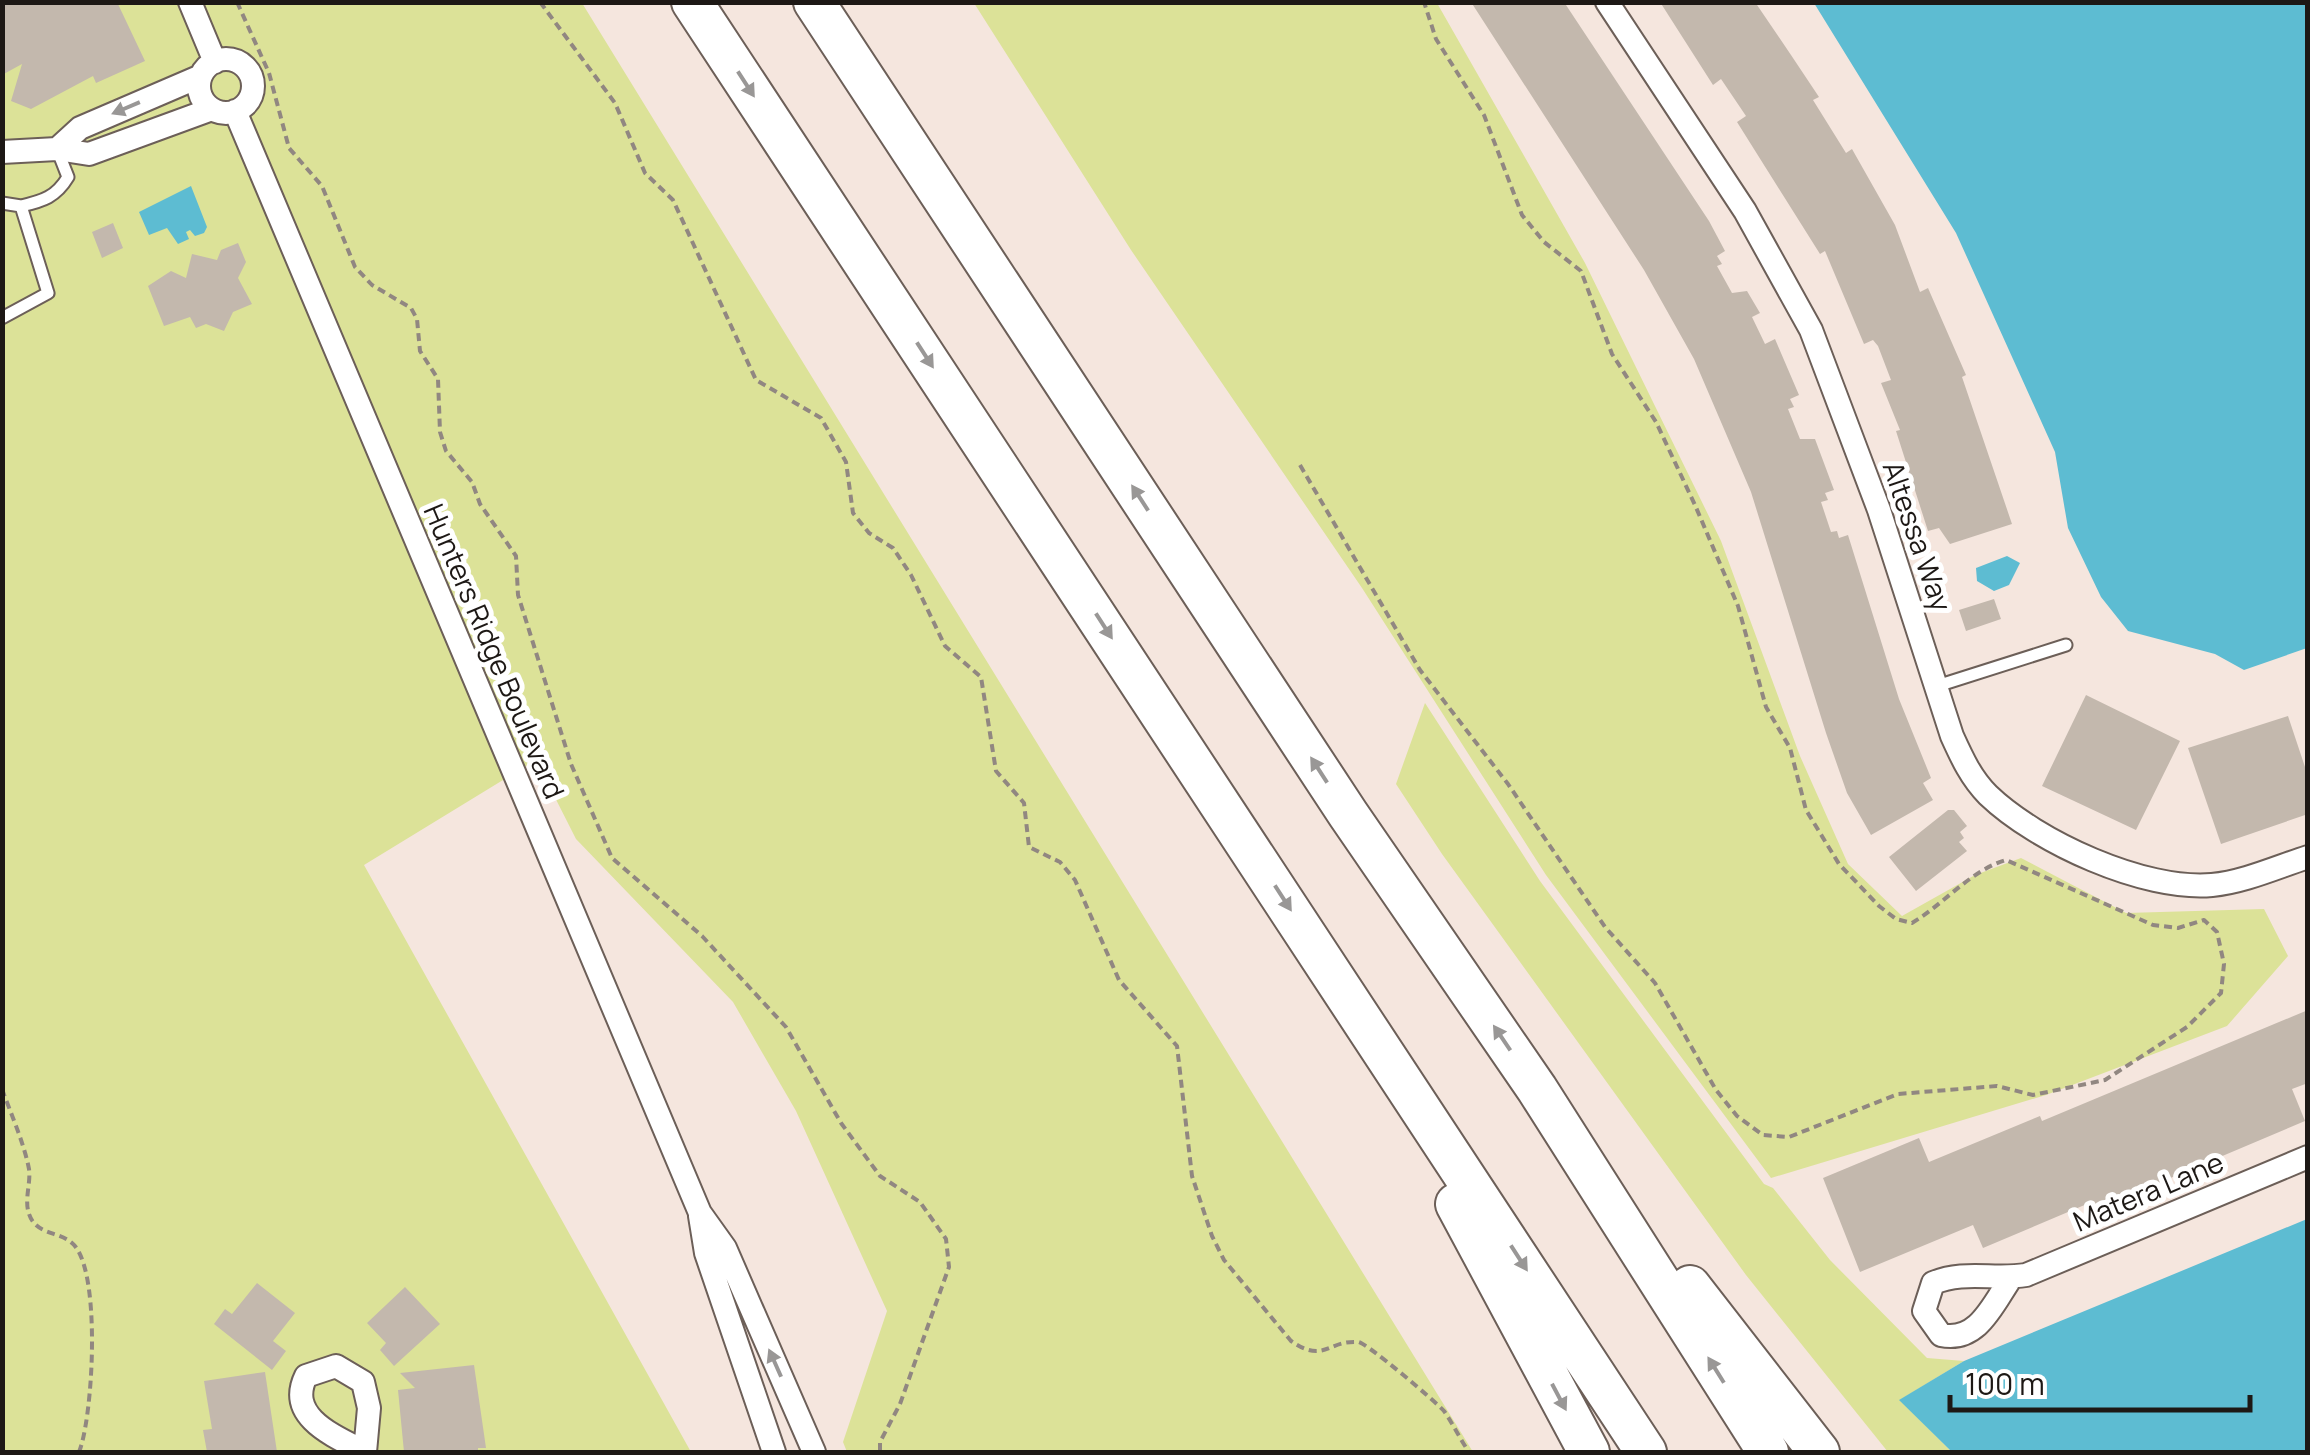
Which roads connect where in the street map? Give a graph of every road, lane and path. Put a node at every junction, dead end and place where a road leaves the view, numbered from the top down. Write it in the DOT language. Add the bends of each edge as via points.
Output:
graph roads {
  1 [pos="190,2"];
  2 [pos="237,2"];
  3 [pos="540,2"];
  4 [pos="692,2"];
  5 [pos="814,2"];
  6 [pos="1424,2"];
  7 [pos="1607,2"];
  8 [pos="208,69"];
  9 [pos="212,109"];
  10 [pos="236,111"];
  11 [pos="57,149"];
  12 [pos="2,152"];
  13 [pos="2,204"];
  14 [pos="21,206"];
  15 [pos="2,318"];
  16 [pos="1300,465"];
  17 [pos="2066,645"];
  18 [pos="1937,686"];
  19 [pos="2308,857"];
  20 [pos="1370,1030"];
  21 [pos="2,1088"];
  22 [pos="1537,1089"];
  23 [pos="2308,1157"];
  24 [pos="700,1213"];
  25 [pos="2011,1278"];
  26 [pos="79,1452"];
  27 [pos="774,1452"];
  28 [pos="814,1452"];
  29 [pos="880,1452"];
  30 [pos="1468,1452"];
  31 [pos="1589,1452"];
  32 [pos="1646,1452"];
  33 [pos="1768,1452"];
  34 [pos="1819,1452"];
  1 -- 8 [label="street"];
  2 -- 29 [label="path" via="268,72 289,148 322,186 355,267 417,319 420,351 438,379 446,451 516,556 518,595 571,764 612,858 702,936 786,1027 880,1176 920,1202 946,1240 949,1267"];
  3 -- 30 [label="path" via="615,103 645,173 672,200 756,380 821,418 846,462 853,514 893,548 945,646 981,677 996,771 1024,803 1029,848 1060,862 1075,880 1119,980 1177,1046 1192,1176 1224,1260 1305,1351 1369,1344 1442,1408"];
  4 -- 20 [label="highway, one-way"];
  22 -- 5 [label="highway, one-way" via="1348,814"];
  6 -- 16 [label="path" via="1436,39 1484,115 1522,216 1581,271 1612,354 1656,422 1738,606 1766,707 1790,748 1806,810 1838,864 1879,906 1912,923 1986,866 2006,860 2153,925 2178,928 2204,920 2217,932 2221,993 2187,1027 2105,1080 2033,1094 1997,1086 1898,1094 1789,1137 1763,1134 1716,1090 1656,984 1605,927 1420,670"];
  7 -- 18 [label="street, Altessa Way" via="1745,211 1811,330"];
  8 -- 9 [label="street" via="200,94"];
  8 -- 10 [label="street" via="238,61 250,73 251,98"];
  8 -- 11 [label="street, one-way" via="80,128"];
  9 -- 10 [label="street"];
  9 -- 11 [label="street" via="89,154"];
  10 -- 24 [label="street, Hunters Ridge Boulevard"];
  11 -- 12 [label="street"];
  11 -- 14 [label="lane" via="68,177 60,190"];
  13 -- 14 [label="lane"];
  14 -- 15 [label="lane" via="48,292"];
  17 -- 18 [label="lane"];
  18 -- 19 [label="street, Altessa Way" via="1966,767 1989,795 2089,857 2144,878 2210,885"];
  20 -- 31 [label="highway, one-way"];
  20 -- 32 [label="highway, one-way"];
  21 -- 26 [label="path" via="29,1170 30,1218 73,1243 82,1260 92,1319 90,1410"];
  33 -- 22 [label="highway, one-way"];
  22 -- 34 [label="highway"];
  23 -- 25 [label="street, Matera Lane"];
  24 -- 27 [label="street, Hunters Ridge Boulevard" via="706,1253"];
  28 -- 24 [label="street, Hunters Ridge Boulevard, one-way" via="725,1248"];
}
